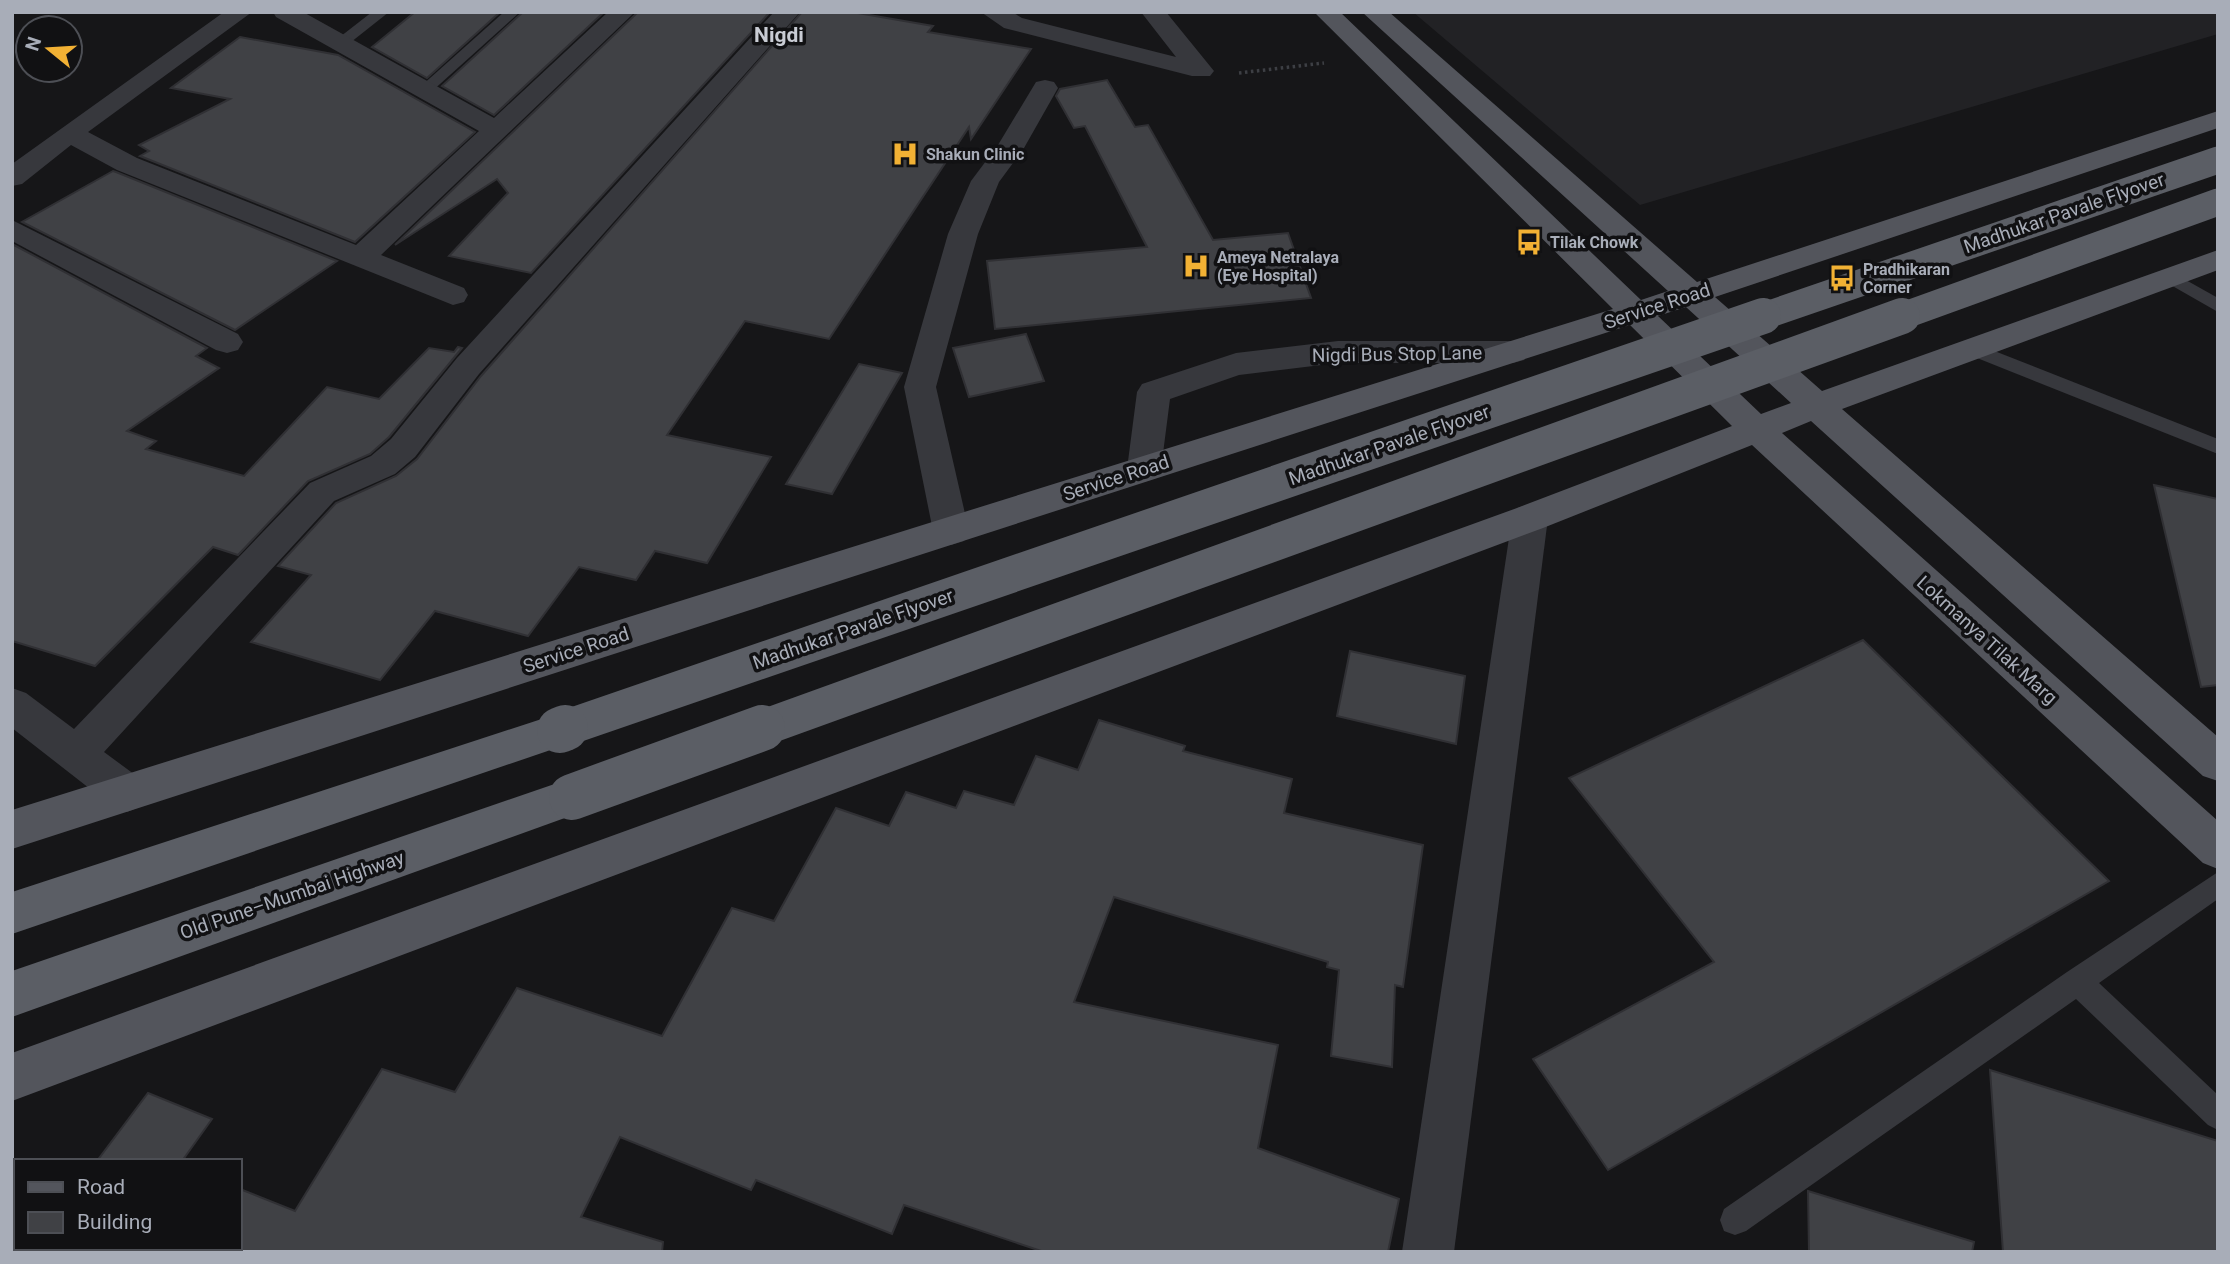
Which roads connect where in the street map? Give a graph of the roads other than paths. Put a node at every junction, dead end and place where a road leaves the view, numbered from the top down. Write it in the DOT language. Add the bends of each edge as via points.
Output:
graph roads {
  1 [pos="240,12"];
  2 [pos="285,12"];
  3 [pos="382,12"];
  4 [pos="513,12"];
  5 [pos="623,12"];
  6 [pos="788,12"];
  7 [pos="993,12"];
  8 [pos="1153,12"];
  9 [pos="1326,12"];
  10 [pos="1374,12"];
  11 [pos="341,43"];
  12 [pos="1045,88"];
  13 [pos="425,90"];
  14 [pos="2218,118"];
  15 [pos="498,130"];
  16 [pos="69,133"];
  17 [pos="2218,160"];
  18 [pos="12,178"];
  19 [pos="2218,202"];
  20 [pos="12,229"];
  21 [pos="360,258"];
  22 [pos="2218,259"];
  23 [pos="2168,276"];
  24 [pos="453,295"];
  25 [pos="1690,295"];
  26 [pos="2218,306"];
  27 [pos="1634,314"];
  28 [pos="227,342"];
  29 [pos="1974,349"];
  30 [pos="1513,352"];
  31 [pos="1816,406"];
  32 [pos="1757,430"];
  33 [pos="2218,447"];
  34 [pos="1144,469"];
  35 [pos="1530,518"];
  36 [pos="951,531"];
  37 [pos="12,705"];
  38 [pos="76,754"];
  39 [pos="2218,763"];
  40 [pos="127,793"];
  41 [pos="12,830"];
  42 [pos="2218,849"];
  43 [pos="2218,884"];
  44 [pos="12,913"];
  45 [pos="2077,981"];
  46 [pos="12,994"];
  47 [pos="12,1077"];
  48 [pos="2218,1115"];
  49 [pos="1735,1220"];
  50 [pos="1429,1252"];
  1 -- 16 [label="street"];
  2 -- 11 [label="street"];
  3 -- 11 [label="lane"];
  4 -- 13 [label="lane"];
  5 -- 15 [label="street"];
  6 -- 38 [label="street" via="468,366 403,448 383,465 322,492"];
  7 -- 8 [label="street" via="1013,23 1201,71"];
  9 -- 27 [label="main road, Lokmanya Tilak Marg"];
  10 -- 25 [label="main road"];
  11 -- 13 [label="street"];
  12 -- 36 [label="street" via="980,192 963,234 920,387"];
  13 -- 15 [label="street"];
  14 -- 25 [label="main road, Service Road"];
  15 -- 21 [label="street"];
  16 -- 18 [label="street"];
  16 -- 21 [label="street" via="127,164"];
  17 -- 44 [label="highway, Madhukar Pavale Flyover, bridge" via="560,730"];
  19 -- 46 [label="highway, Old Pune–Mumbai Highway, bridge" via="572,797"];
  20 -- 28 [label="street"];
  21 -- 24 [label="street"];
  22 -- 23 [label="main road"];
  23 -- 26 [label="lane"];
  23 -- 29 [label="main road"];
  25 -- 27 [label="main road, Service Road"];
  25 -- 31 [label="main road"];
  27 -- 30 [label="main road, Service Road"];
  27 -- 32 [label="main road, Lokmanya Tilak Marg"];
  29 -- 31 [label="main road"];
  29 -- 33 [label="lane"];
  30 -- 34 [label="main road, Service Road"];
  30 -- 34 [label="street, Nigdi Bus Stop Lane" via="1338,352 1236,364 1154,392"];
  31 -- 32 [label="main road"];
  31 -- 39 [label="main road"];
  32 -- 35 [label="main road"];
  32 -- 42 [label="main road, Lokmanya Tilak Marg"];
  34 -- 36 [label="main road, Service Road"];
  35 -- 47 [label="main road"];
  35 -- 50 [label="street"];
  36 -- 40 [label="main road, Service Road"];
  37 -- 38 [label="street"];
  38 -- 40 [label="street"];
  40 -- 41 [label="main road, Service Road"];
  43 -- 45 [label="lane"];
  45 -- 48 [label="lane"];
  45 -- 49 [label="lane"];
}
